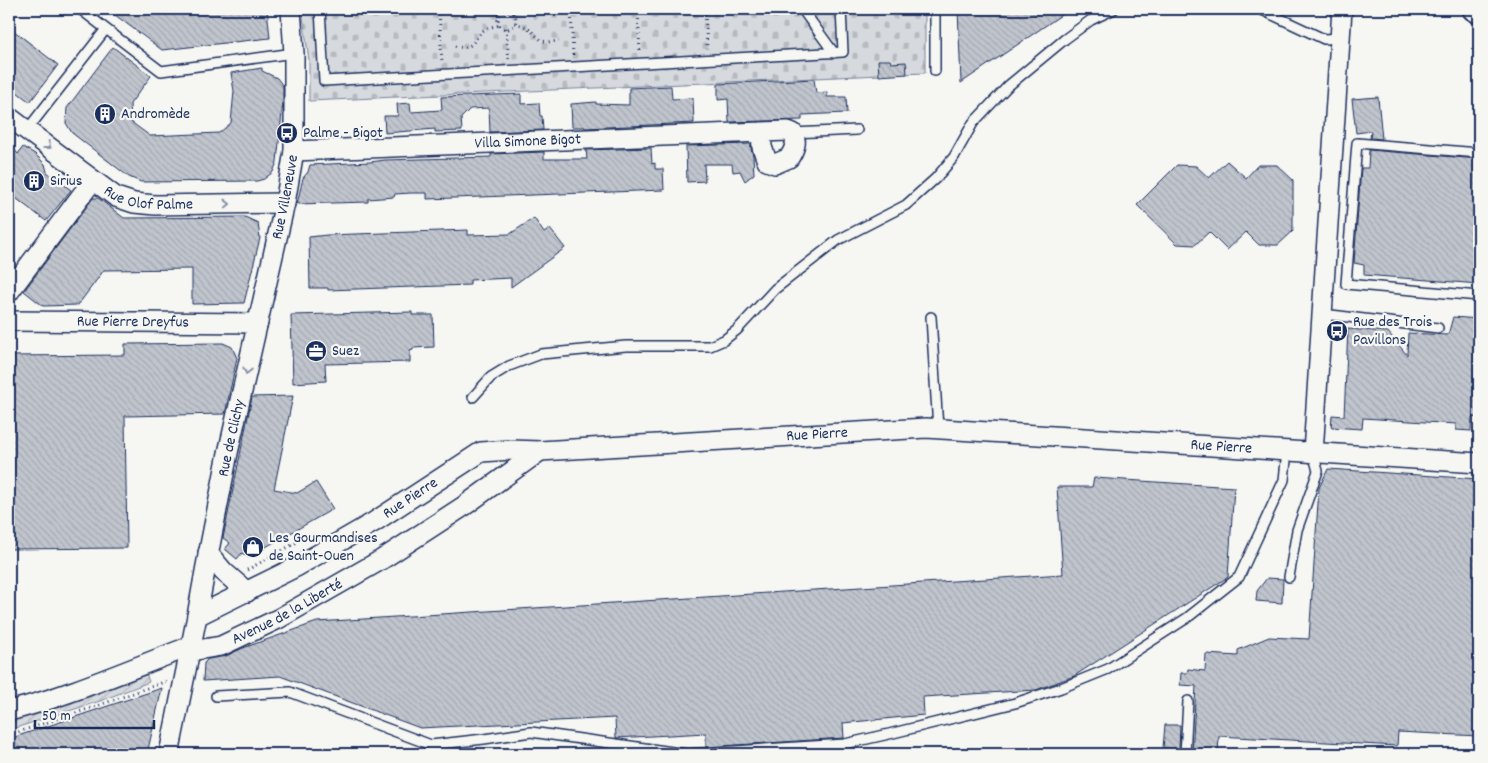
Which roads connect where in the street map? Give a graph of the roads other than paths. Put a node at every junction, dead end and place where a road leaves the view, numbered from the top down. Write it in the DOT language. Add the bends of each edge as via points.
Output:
graph roads {
  1 [pos="80,9"];
  2 [pos="291,9"];
  3 [pos="320,9"];
  4 [pos="802,9"];
  5 [pos="841,9"];
  6 [pos="935,9"];
  7 [pos="1114,9"];
  8 [pos="1260,9"];
  9 [pos="1342,9"];
  10 [pos="1474,9"];
  11 [pos="1479,12"];
  12 [pos="106,29"];
  13 [pos="1340,38"];
  14 [pos="834,52"];
  15 [pos="294,53"];
  16 [pos="935,71"];
  17 [pos="9,117"];
  18 [pos="27,130"];
  19 [pos="857,130"];
  20 [pos="761,132"];
  21 [pos="793,133"];
  22 [pos="294,151"];
  23 [pos="1479,153"];
  24 [pos="93,180"];
  25 [pos="285,203"];
  26 [pos="9,292"];
  27 [pos="1479,296"];
  28 [pos="1322,314"];
  29 [pos="931,317"];
  30 [pos="9,321"];
  31 [pos="258,324"];
  32 [pos="1438,328"];
  33 [pos="473,397"];
  34 [pos="938,428"];
  35 [pos="540,451"];
  36 [pos="1287,451"];
  37 [pos="1314,453"];
  38 [pos="1479,464"];
  39 [pos="208,553"];
  40 [pos="1288,577"];
  41 [pos="247,592"];
  42 [pos="197,616"];
  43 [pos="191,646"];
  44 [pos="216,696"];
  45 [pos="1188,702"];
  46 [pos="9,711"];
  47 [pos="168,754"];
  48 [pos="1186,754"];
  1 -- 12 [label="lane"];
  2 -- 15 [label="street, Rue Villeneuve"];
  3 -- 14 [label="lane" via="324,81"];
  4 -- 14 [label="lane"];
  5 -- 14 [label="lane" via="843,52"];
  6 -- 16 [label="lane"];
  7 -- 33 [label="lane" via="1078,29 1008,86 973,123 954,157 906,205 838,240 775,289 724,340 710,346 626,346 541,354 491,376"];
  8 -- 13 [label="lane" via="1324,39"];
  9 -- 13 [label="street"];
  10 -- 11 [label="street"];
  12 -- 15 [label="lane" via="161,71"];
  12 -- 18 [label="lane"];
  13 -- 28 [label="street"];
  15 -- 22 [label="street, Rue Villeneuve"];
  17 -- 18 [label="street, Rue Olof Palme"];
  18 -- 24 [label="street, Rue Olof Palme, one-way"];
  19 -- 21 [label="lane"];
  20 -- 21 [label="street, Villa Simone Bigot"];
  20 -- 21 [label="street" via="764,154 768,161 776,164 789,158 796,138"];
  20 -- 22 [label="street, Villa Simone Bigot"];
  22 -- 25 [label="street, Rue Villeneuve"];
  23 -- 27 [label="lane" via="1358,142 1346,284"];
  24 -- 25 [label="street, Rue Olof Palme, one-way" via="116,197 134,203"];
  24 -- 26 [label="street"];
  25 -- 31 [label="street, Rue Villeneuve"];
  28 -- 32 [label="lane"];
  28 -- 37 [label="street"];
  29 -- 34 [label="lane"];
  30 -- 31 [label="street, Rue Pierre Dreyfus"];
  31 -- 39 [label="street, Rue de Clichy, one-way"];
  34 -- 35 [label="street, Rue Pierre"];
  34 -- 36 [label="street, Rue Pierre"];
  35 -- 41 [label="street, Rue Pierre" via="481,452 374,522"];
  35 -- 43 [label="street, Avenue de la Liberté" via="381,560 278,619 221,646 197,650"];
  36 -- 37 [label="street, Rue Pierre"];
  36 -- 44 [label="lane" via="1284,480 1239,577 1186,618 1108,669 1061,688 1015,703 889,734 845,744 687,754 531,732 431,745 290,692"];
  37 -- 38 [label="street, Rue Pierre"];
  37 -- 40 [label="lane" via="1318,471 1297,530"];
  39 -- 41 [label="street"];
  39 -- 42 [label="street, Rue de Clichy"];
  41 -- 42 [label="street, Rue Pierre"];
  42 -- 43 [label="street, Rue de Clichy"];
  43 -- 46 [label="street, Avenue de la Liberté"];
  43 -- 47 [label="street, Rue de Clichy"];
  45 -- 48 [label="lane"];
}
